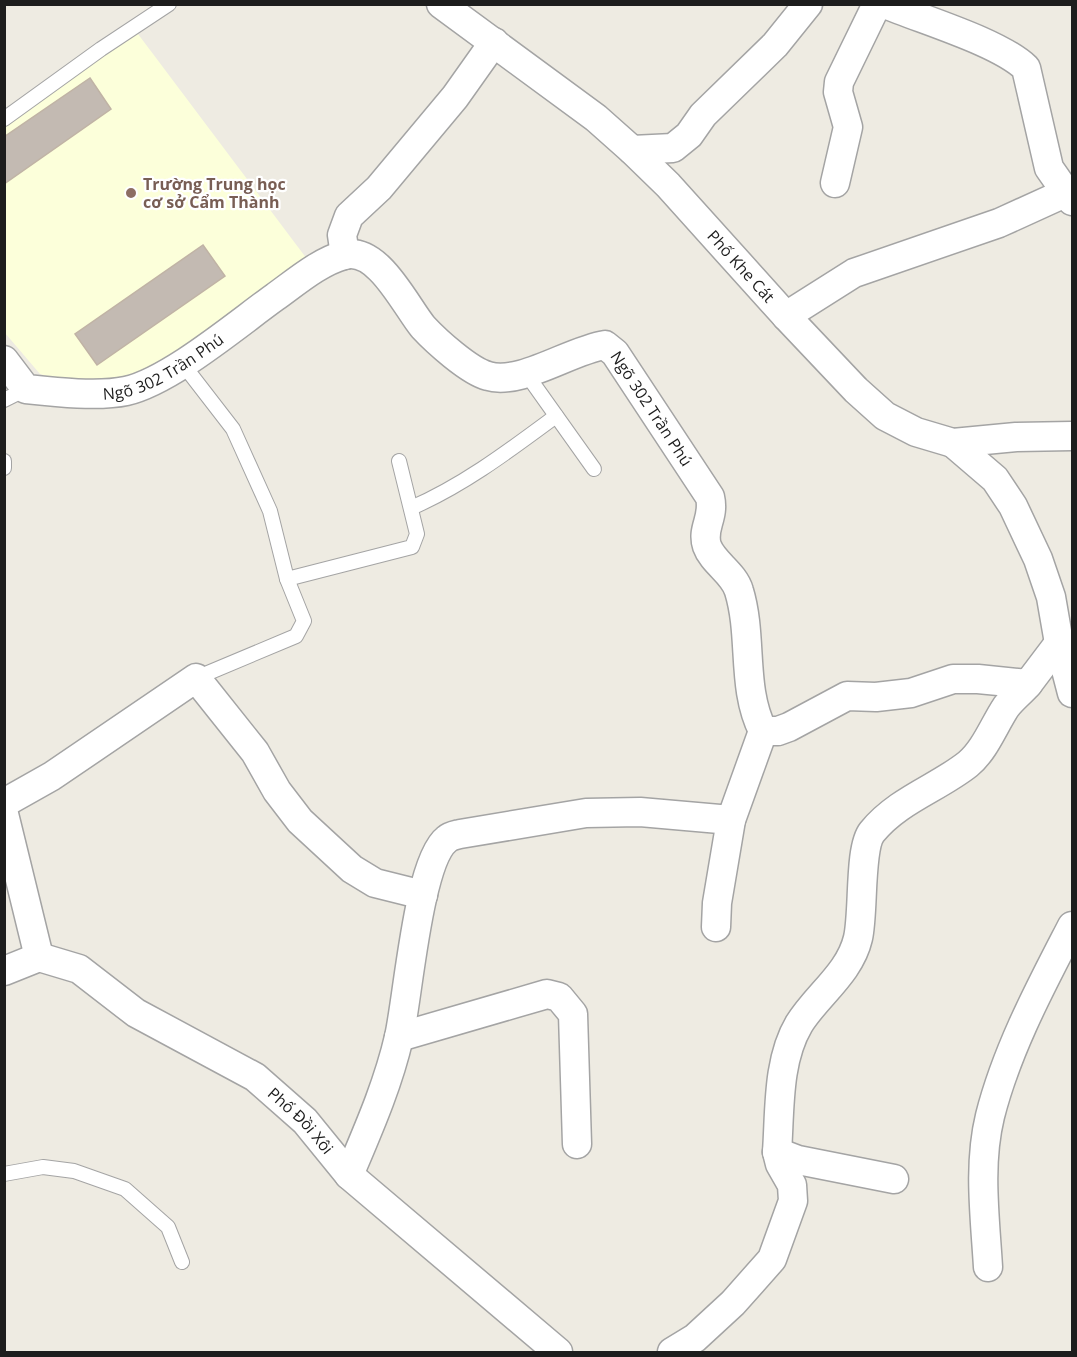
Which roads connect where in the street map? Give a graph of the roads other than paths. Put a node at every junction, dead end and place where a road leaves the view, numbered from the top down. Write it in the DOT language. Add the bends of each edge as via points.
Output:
graph roads {
  1 [pos="169,4"];
  2 [pos="441,4"];
  3 [pos="808,4"];
  4 [pos="877,4"];
  5 [pos="885,4"];
  6 [pos="494,42"];
  7 [pos="4,119"];
  8 [pos="632,150"];
  9 [pos="835,183"];
  10 [pos="1069,197"];
  11 [pos="345,255"];
  12 [pos="786,316"];
  13 [pos="4,360"];
  14 [pos="182,363"];
  15 [pos="525,372"];
  16 [pos="15,394"];
  17 [pos="556,416"];
  18 [pos="1072,435"];
  19 [pos="1016,436"];
  20 [pos="953,444"];
  21 [pos="4,461"];
  22 [pos="399,461"];
  23 [pos="4,468"];
  24 [pos="594,469"];
  25 [pos="995,479"];
  26 [pos="411,508"];
  27 [pos="287,579"];
  28 [pos="1059,643"];
  29 [pos="196,678"];
  30 [pos="1028,684"];
  31 [pos="1072,693"];
  32 [pos="763,731"];
  33 [pos="4,803"];
  34 [pos="4,814"];
  35 [pos="731,820"];
  36 [pos="423,895"];
  37 [pos="1072,926"];
  38 [pos="716,927"];
  39 [pos="39,957"];
  40 [pos="4,971"];
  41 [pos="399,1037"];
  42 [pos="576,1144"];
  43 [pos="777,1152"];
  44 [pos="4,1174"];
  45 [pos="349,1175"];
  46 [pos="894,1179"];
  47 [pos="182,1262"];
  48 [pos="988,1267"];
  49 [pos="558,1353"];
  50 [pos="672,1353"];
  1 -- 7 [label="lane"];
  2 -- 6 [label="street, Phố Khe Cát"];
  3 -- 8 [label="street" via="775,45 703,115 689,135 673,148"];
  4 -- 9 [label="street" via="839,82 848,127"];
  5 -- 10 [label="street" via="983,44 1026,68 1048,168"];
  6 -- 8 [label="street, Phố Khe Cát" via="596,118"];
  6 -- 11 [label="street" via="379,188 349,216 342,235"];
  8 -- 12 [label="street, Phố Khe Cát"];
  10 -- 12 [label="street" via="854,273"];
  11 -- 14 [label="street, Ngõ 302 Trần Phú" via="313,270"];
  11 -- 15 [label="street, Ngõ 302 Trần Phú" via="365,256 381,269 424,328 466,364 488,376"];
  12 -- 20 [label="street, Phố Khe Cát" via="885,416"];
  13 -- 16 [label="street, Ngõ 302 Trần Phú"];
  14 -- 16 [label="street, Ngõ 302 Trần Phú" via="160,378 125,391"];
  14 -- 27 [label="lane" via="233,429 270,511"];
  15 -- 17 [label="lane"];
  15 -- 32 [label="street, Ngõ 302 Trần Phú" via="586,348 604,345 615,353 710,497 713,510 705,532 707,548 739,590 750,663 751,700"];
  17 -- 24 [label="lane"];
  17 -- 26 [label="lane" via="496,461"];
  18 -- 19 [label="street, Phố Khe Cát"];
  19 -- 20 [label="street, Phố Khe Cát"];
  19 -- 25 [label="street" via="999,458"];
  20 -- 25 [label="street"];
  21 -- 23 [label="lane"];
  22 -- 26 [label="lane"];
  25 -- 28 [label="street" via="1038,559 1052,597"];
  26 -- 27 [label="lane" via="417,534 412,547"];
  27 -- 29 [label="lane" via="304,621 296,636"];
  28 -- 30 [label="street"];
  28 -- 31 [label="street"];
  29 -- 33 [label="street" via="52,777"];
  29 -- 36 [label="street" via="255,752 300,821 352,869 375,883"];
  30 -- 32 [label="street" via="953,679 911,693 847,696 789,727"];
  30 -- 43 [label="street" via="1007,705 970,762 918,793 872,832 865,847 857,943 838,976 798,1025 784,1060"];
  32 -- 35 [label="street"];
  34 -- 39 [label="street"];
  35 -- 36 [label="street" via="585,813 460,834 447,839 436,854"];
  35 -- 38 [label="street"];
  36 -- 41 [label="street"];
  37 -- 48 [label="street" via="1016,1043 990,1116 983,1191"];
  39 -- 40 [label="street"];
  39 -- 45 [label="street, Phố Đồi Xôi" via="79,969 136,1013 255,1077 305,1121"];
  41 -- 42 [label="street" via="547,994 559,998 573,1014"];
  41 -- 45 [label="street" via="370,1126"];
  43 -- 46 [label="street" via="798,1160"];
  43 -- 50 [label="street" via="792,1185 793,1201 772,1259 733,1303"];
  44 -- 47 [label="lane" via="43,1167 74,1171 125,1189 168,1227"];
  45 -- 49 [label="street, Phố Đồi Xôi"];
}
